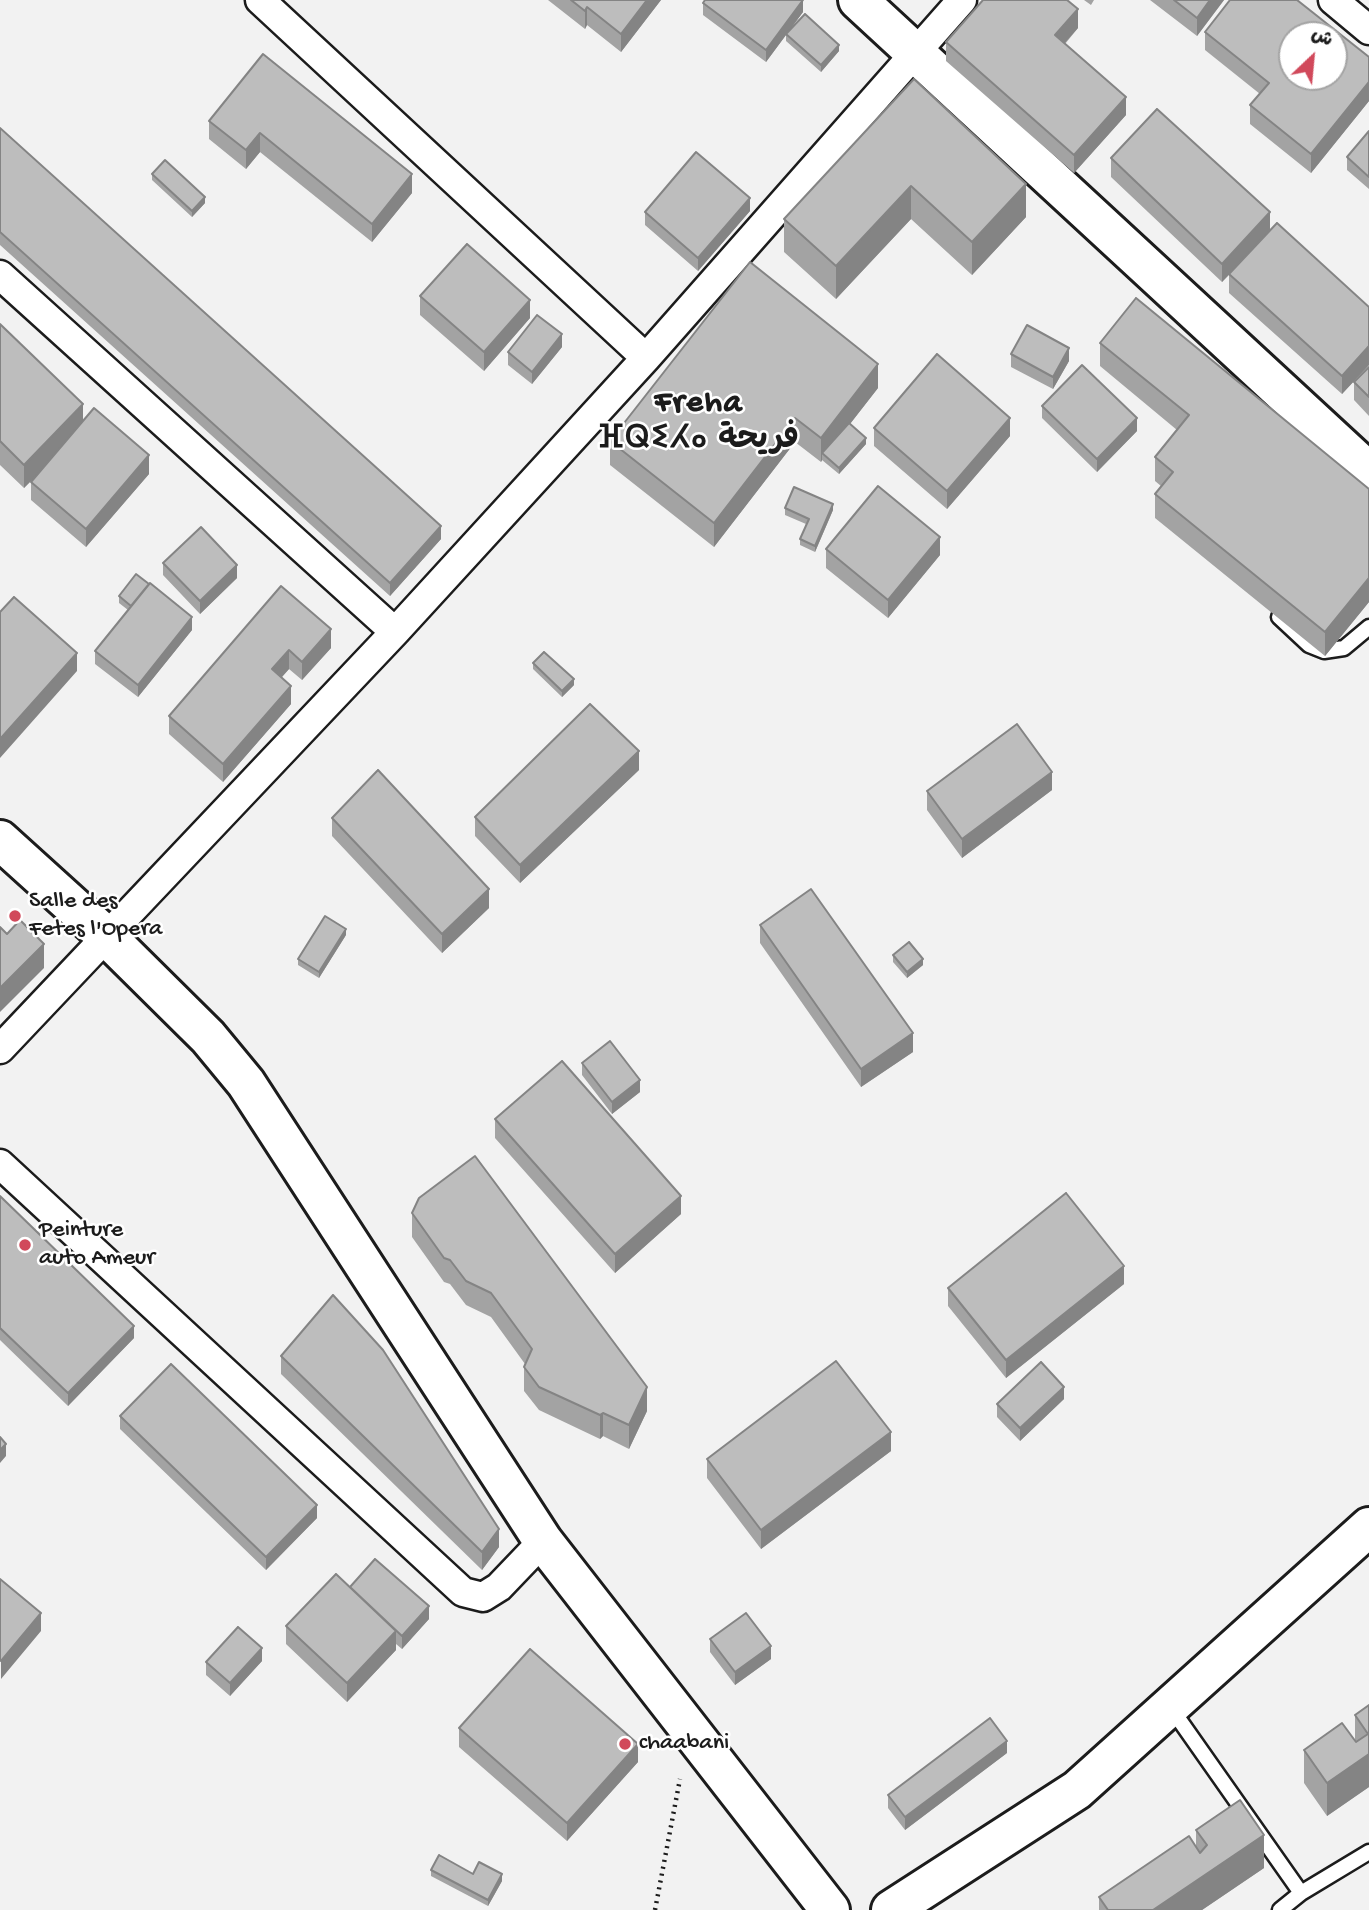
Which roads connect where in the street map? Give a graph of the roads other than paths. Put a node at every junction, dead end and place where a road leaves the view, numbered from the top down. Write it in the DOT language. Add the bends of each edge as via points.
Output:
graph roads {
  1 [pos="260,0"];
  2 [pos="858,0"];
  3 [pos="962,0"];
  4 [pos="1333,0"];
  5 [pos="1369,30"];
  6 [pos="914,53"];
  7 [pos="0,275"];
  8 [pos="646,358"];
  9 [pos="1369,472"];
  10 [pos="1270,609"];
  11 [pos="1369,627"];
  12 [pos="395,632"];
  13 [pos="0,839"];
  14 [pos="106,936"];
  15 [pos="0,1049"];
  16 [pos="0,1164"];
  17 [pos="1369,1527"];
  18 [pos="543,1541"];
  19 [pos="1170,1706"];
  20 [pos="1369,1852"];
  21 [pos="1301,1893"];
  22 [pos="830,1910"];
  23 [pos="891,1910"];
  24 [pos="1280,1910"];
  1 -- 8 [label="street"];
  2 -- 6 [label="main road"];
  3 -- 6 [label="street"];
  4 -- 5 [label="street"];
  6 -- 8 [label="street"];
  6 -- 9 [label="main road"];
  7 -- 12 [label="street"];
  8 -- 12 [label="street"];
  10 -- 11 [label="lane" via="1309,645 1324,652 1345,648"];
  12 -- 14 [label="street"];
  13 -- 14 [label="main road"];
  14 -- 15 [label="street"];
  14 -- 18 [label="main road" via="208,1037 246,1083"];
  16 -- 18 [label="street" via="463,1592 483,1597 499,1587"];
  17 -- 19 [label="main road"];
  18 -- 22 [label="main road"];
  19 -- 21 [label="lane"];
  19 -- 23 [label="main road" via="1077,1790"];
  20 -- 21 [label="lane"];
  21 -- 24 [label="lane"];
}
